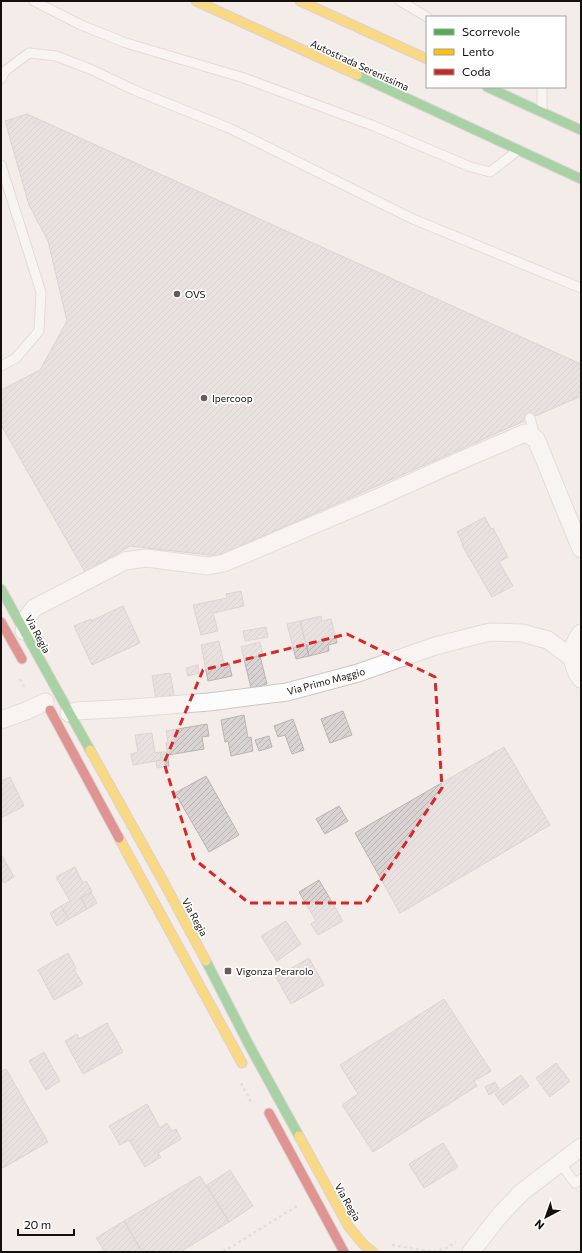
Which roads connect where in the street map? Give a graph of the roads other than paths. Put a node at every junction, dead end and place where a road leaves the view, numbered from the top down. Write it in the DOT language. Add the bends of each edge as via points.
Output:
graph roads {
  1 [pos="34,1"];
  2 [pos="196,1"];
  3 [pos="300,1"];
  4 [pos="400,1"];
  5 [pos="426,16"];
  6 [pos="426,60"];
  7 [pos="1,79"];
  8 [pos="489,88"];
  9 [pos="542,88"];
  10 [pos="542,112"];
  11 [pos="581,130"];
  12 [pos="518,150"];
  13 [pos="1,165"];
  14 [pos="581,179"];
  15 [pos="581,288"];
  16 [pos="1,366"];
  17 [pos="581,549"];
  18 [pos="1,589"];
  19 [pos="1,622"];
  20 [pos="24,631"];
  21 [pos="581,633"];
  22 [pos="572,658"];
  23 [pos="27,668"];
  24 [pos="581,679"];
  25 [pos="43,699"];
  26 [pos="68,713"];
  27 [pos="1,720"];
  28 [pos="246,1072"];
  29 [pos="265,1106"];
  30 [pos="581,1147"];
  31 [pos="560,1163"];
  32 [pos="581,1179"];
  33 [pos="344,1252"];
  34 [pos="373,1252"];
  35 [pos="471,1252"];
  1 -- 12 [label="lane" via="81,26 126,43 244,78 374,126 468,166 490,172"];
  2 -- 12 [label="main road, Autostrada Serenissima"];
  3 -- 6 [label="main road"];
  4 -- 5 [label="lane"];
  7 -- 15 [label="lane" via="5,71 29,53 56,56 229,128 413,219"];
  8 -- 10 [label="main road"];
  9 -- 10 [label="lane"];
  10 -- 11 [label="main road"];
  12 -- 14 [label="main road, Autostrada Serenissima"];
  13 -- 16 [label="lane" via="41,292 39,331 16,358"];
  17 -- 20 [label="street" via="531,430 224,563 208,566 146,558 125,561 34,608 28,616"];
  18 -- 20 [label="main road, Via Regia"];
  19 -- 23 [label="main road"];
  20 -- 26 [label="main road, Via Regia"];
  21 -- 22 [label="street" via="577,637"];
  22 -- 24 [label="street" via="574,668"];
  22 -- 26 [label="street, Via Primo Maggio" via="548,640 522,634 490,632 435,646 358,673 287,692 210,702"];
  25 -- 27 [label="street" via="26,711"];
  25 -- 28 [label="main road"];
  26 -- 34 [label="main road, Via Regia" via="159,874 249,1045 349,1226"];
  29 -- 33 [label="main road"];
  30 -- 31 [label="street"];
  31 -- 32 [label="lane" via="575,1183"];
  31 -- 35 [label="street" via="522,1192"];
}
